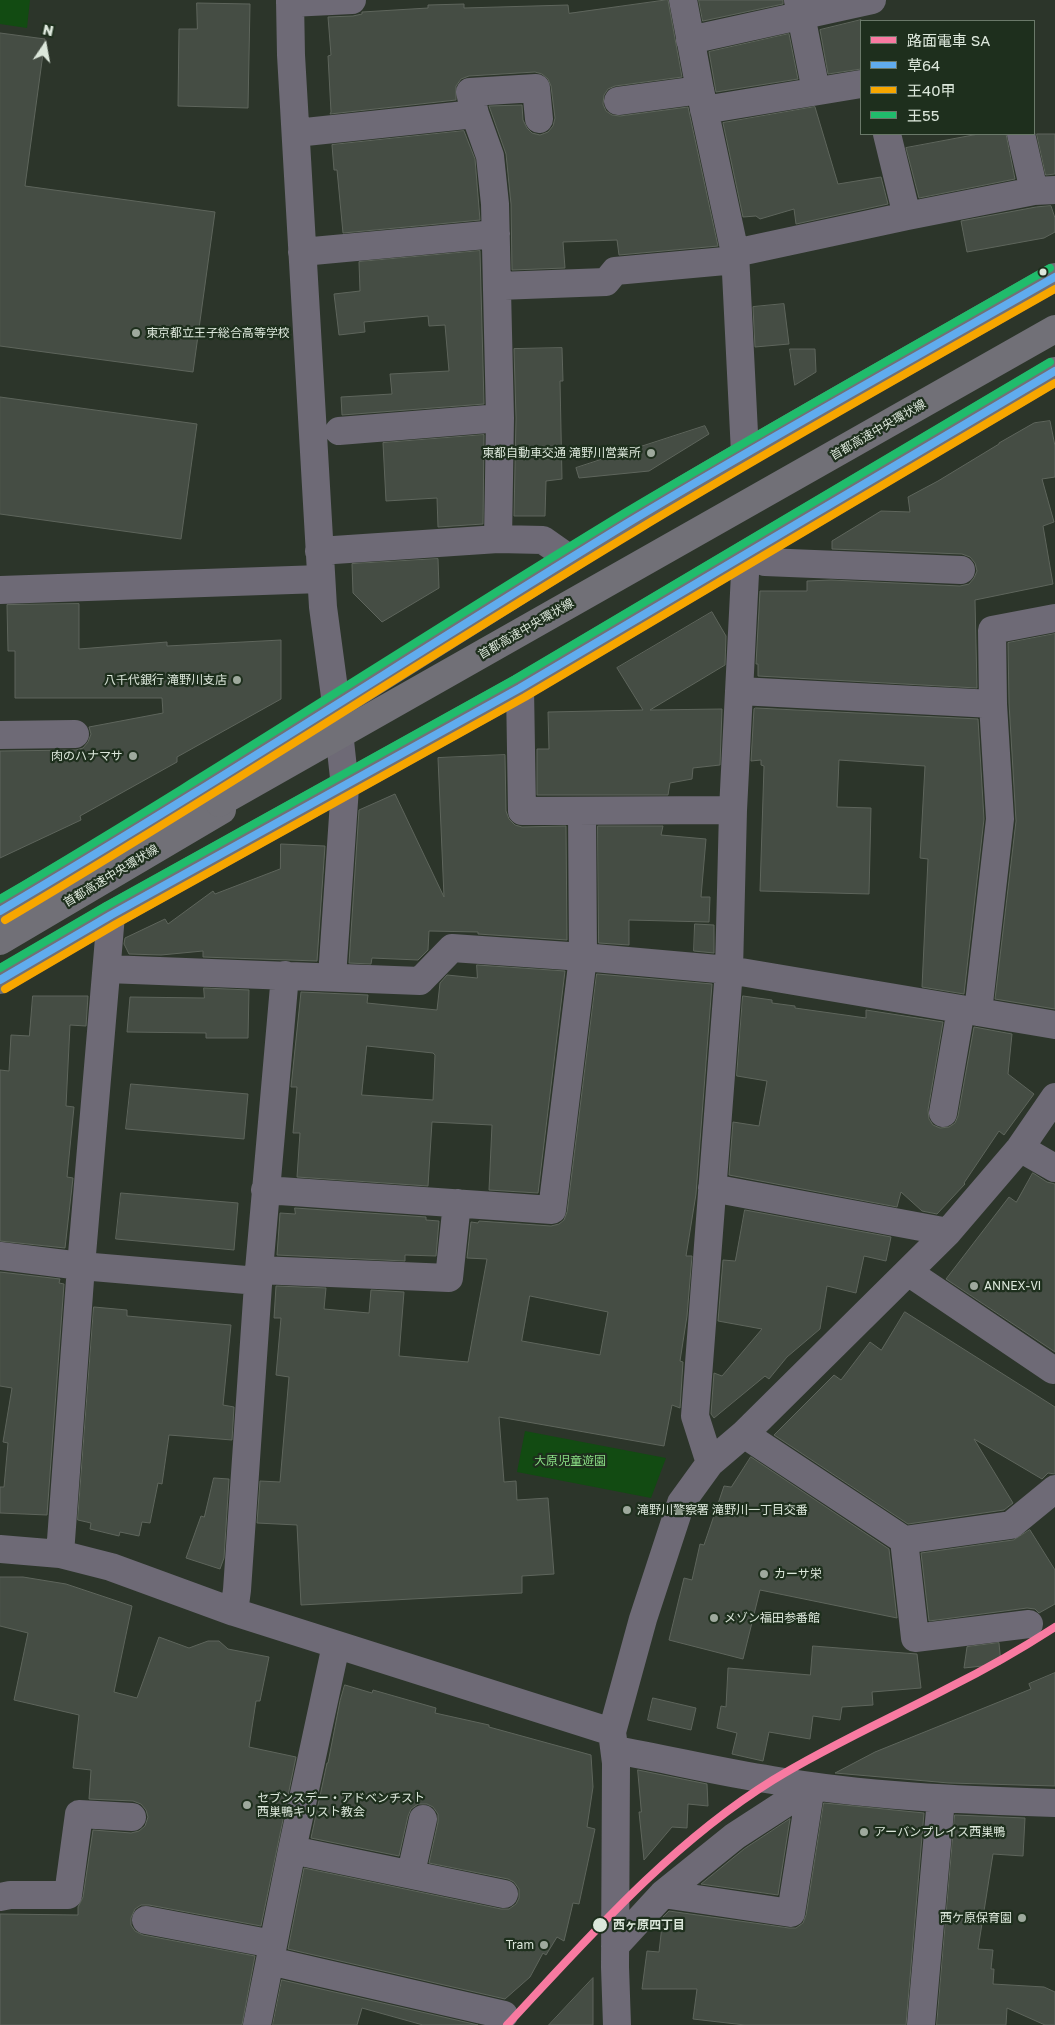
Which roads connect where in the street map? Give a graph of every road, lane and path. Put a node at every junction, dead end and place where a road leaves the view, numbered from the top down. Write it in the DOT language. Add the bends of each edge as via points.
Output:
graph roads {
  1 [pos="352,0"];
  2 [pos="683,0"];
  3 [pos="872,0"];
  4 [pos="290,2"];
  5 [pos="801,8"];
  6 [pos="690,40"];
  7 [pos="860,84"];
  8 [pos="816,91"];
  9 [pos="702,100"];
  10 [pos="618,101"];
  11 [pos="475,114"];
  12 [pos="539,119"];
  13 [pos="296,134"];
  14 [pos="887,135"];
  15 [pos="1021,135"];
  16 [pos="1045,191"];
  17 [pos="907,216"];
  18 [pos="496,234"];
  19 [pos="302,252"];
  20 [pos="735,257"];
  21 [pos="1055,278"];
  22 [pos="498,286"];
  23 [pos="1055,329"];
  24 [pos="1055,370"];
  25 [pos="500,418"];
  26 [pos="339,431"];
  27 [pos="745,454"];
  28 [pos="498,539"];
  29 [pos="319,550"];
  30 [pos="746,554"];
  31 [pos="570,559"];
  32 [pos="961,570"];
  33 [pos="321,579"];
  34 [pos="0,590"];
  35 [pos="1055,618"];
  36 [pos="520,688"];
  37 [pos="739,691"];
  38 [pos="336,704"];
  39 [pos="993,704"];
  40 [pos="75,734"];
  41 [pos="0,735"];
  42 [pos="344,787"];
  43 [pos="222,810"];
  44 [pos="582,810"];
  45 [pos="734,810"];
  46 [pos="0,911"];
  47 [pos="111,915"];
  48 [pos="0,935"];
  49 [pos="0,941"];
  50 [pos="583,957"];
  51 [pos="107,969"];
  52 [pos="730,970"];
  53 [pos="285,975"];
  54 [pos="332,977"];
  55 [pos="0,980"];
  56 [pos="969,1011"];
  57 [pos="1055,1025"];
  58 [pos="1055,1097"];
  59 [pos="942,1113"];
  60 [pos="1020,1148"];
  61 [pos="1055,1168"];
  62 [pos="712,1188"];
  63 [pos="265,1190"];
  64 [pos="457,1203"];
  65 [pos="948,1232"];
  66 [pos="0,1256"];
  67 [pos="81,1266"];
  68 [pos="908,1272"];
  69 [pos="258,1276"];
  70 [pos="1053,1370"];
  71 [pos="744,1434"];
  72 [pos="710,1463"];
  73 [pos="1055,1489"];
  74 [pos="904,1540"];
  75 [pos="0,1549"];
  76 [pos="60,1554"];
  77 [pos="234,1612"];
  78 [pos="1029,1624"];
  79 [pos="336,1645"];
  80 [pos="614,1741"];
  81 [pos="810,1787"];
  82 [pos="941,1799"];
  83 [pos="1055,1803"];
  84 [pos="132,1817"];
  85 [pos="423,1819"];
  86 [pos="292,1850"];
  87 [pos="411,1873"];
  88 [pos="504,1894"];
  89 [pos="663,1894"];
  90 [pos="0,1897"];
  91 [pos="146,1920"];
  92 [pos="615,1946"];
  93 [pos="272,1953"];
  94 [pos="257,2025"];
  95 [pos="494,2025"];
  96 [pos="617,2025"];
  97 [pos="921,2025"];
  1 -- 4 [label="street"];
  2 -- 6 [label="street"];
  3 -- 5 [label="street"];
  4 -- 13 [label="street"];
  5 -- 6 [label="street"];
  5 -- 8 [label="street"];
  6 -- 9 [label="street"];
  7 -- 8 [label="street"];
  8 -- 9 [label="street"];
  9 -- 10 [label="street"];
  9 -- 20 [label="street"];
  11 -- 12 [label="street" via="470,92 536,88"];
  11 -- 13 [label="street"];
  11 -- 18 [label="street" via="490,156"];
  13 -- 19 [label="street"];
  14 -- 17 [label="street"];
  15 -- 16 [label="street"];
  16 -- 17 [label="street"];
  17 -- 20 [label="street"];
  18 -- 19 [label="street"];
  18 -- 22 [label="street"];
  19 -- 29 [label="street"];
  20 -- 22 [label="street" via="615,271 606,282"];
  20 -- 27 [label="street"];
  21 -- 27 [label="highway"];
  22 -- 25 [label="street"];
  23 -- 48 [label="highway, 首都高速中央環状線, bridge" via="219,803"];
  24 -- 30 [label="highway"];
  25 -- 26 [label="street"];
  25 -- 28 [label="street"];
  27 -- 31 [label="highway"];
  28 -- 29 [label="street"];
  28 -- 31 [label="street" via="543,540"];
  29 -- 33 [label="street"];
  30 -- 32 [label="street" via="765,562"];
  30 -- 36 [label="highway"];
  30 -- 37 [label="street"];
  31 -- 38 [label="highway"];
  33 -- 34 [label="street"];
  33 -- 38 [label="street"];
  35 -- 39 [label="street" via="992,630"];
  36 -- 42 [label="highway"];
  36 -- 44 [label="street" via="522,810"];
  37 -- 39 [label="street"];
  37 -- 45 [label="street"];
  38 -- 42 [label="street"];
  38 -- 46 [label="highway" via="108,848"];
  39 -- 56 [label="street" via="1000,819"];
  40 -- 41 [label="street"];
  42 -- 47 [label="highway"];
  42 -- 54 [label="street"];
  43 -- 49 [label="highway, 首都高速中央環状線"];
  44 -- 45 [label="street"];
  44 -- 50 [label="street"];
  45 -- 52 [label="street"];
  47 -- 51 [label="street"];
  47 -- 55 [label="highway"];
  50 -- 52 [label="street"];
  50 -- 54 [label="street" via="452,948 420,981"];
  50 -- 64 [label="street" via="552,1210"];
  51 -- 53 [label="street"];
  51 -- 67 [label="street"];
  52 -- 56 [label="street"];
  52 -- 62 [label="street"];
  53 -- 54 [label="street"];
  53 -- 63 [label="street"];
  56 -- 57 [label="street"];
  56 -- 59 [label="street"];
  58 -- 60 [label="street"];
  60 -- 61 [label="street"];
  60 -- 65 [label="street"];
  62 -- 65 [label="street"];
  62 -- 72 [label="street" via="695,1416"];
  63 -- 64 [label="street"];
  63 -- 69 [label="street"];
  64 -- 69 [label="street" via="450,1278"];
  65 -- 68 [label="street"];
  66 -- 67 [label="street"];
  67 -- 69 [label="street"];
  67 -- 76 [label="street"];
  68 -- 70 [label="street"];
  68 -- 71 [label="street"];
  69 -- 77 [label="street"];
  71 -- 72 [label="street"];
  71 -- 74 [label="street"];
  72 -- 80 [label="street" via="681,1503 643,1619"];
  73 -- 74 [label="street" via="1011,1524"];
  74 -- 78 [label="street" via="915,1638"];
  75 -- 76 [label="street"];
  76 -- 77 [label="street" via="111,1567"];
  77 -- 79 [label="street"];
  79 -- 80 [label="street"];
  79 -- 86 [label="street"];
  80 -- 81 [label="street"];
  80 -- 92 [label="street"];
  81 -- 82 [label="street"];
  81 -- 89 [label="street" via="735,1836"];
  81 -- 89 [label="street" via="792,1913"];
  82 -- 83 [label="street"];
  82 -- 97 [label="street"];
  84 -- 90 [label="street" via="79,1814 68,1895"];
  85 -- 87 [label="street"];
  86 -- 87 [label="street"];
  86 -- 93 [label="street"];
  87 -- 88 [label="street"];
  89 -- 92 [label="street"];
  91 -- 93 [label="street"];
  92 -- 96 [label="street"];
  93 -- 94 [label="street"];
  93 -- 95 [label="street" via="504,2015"];
}
